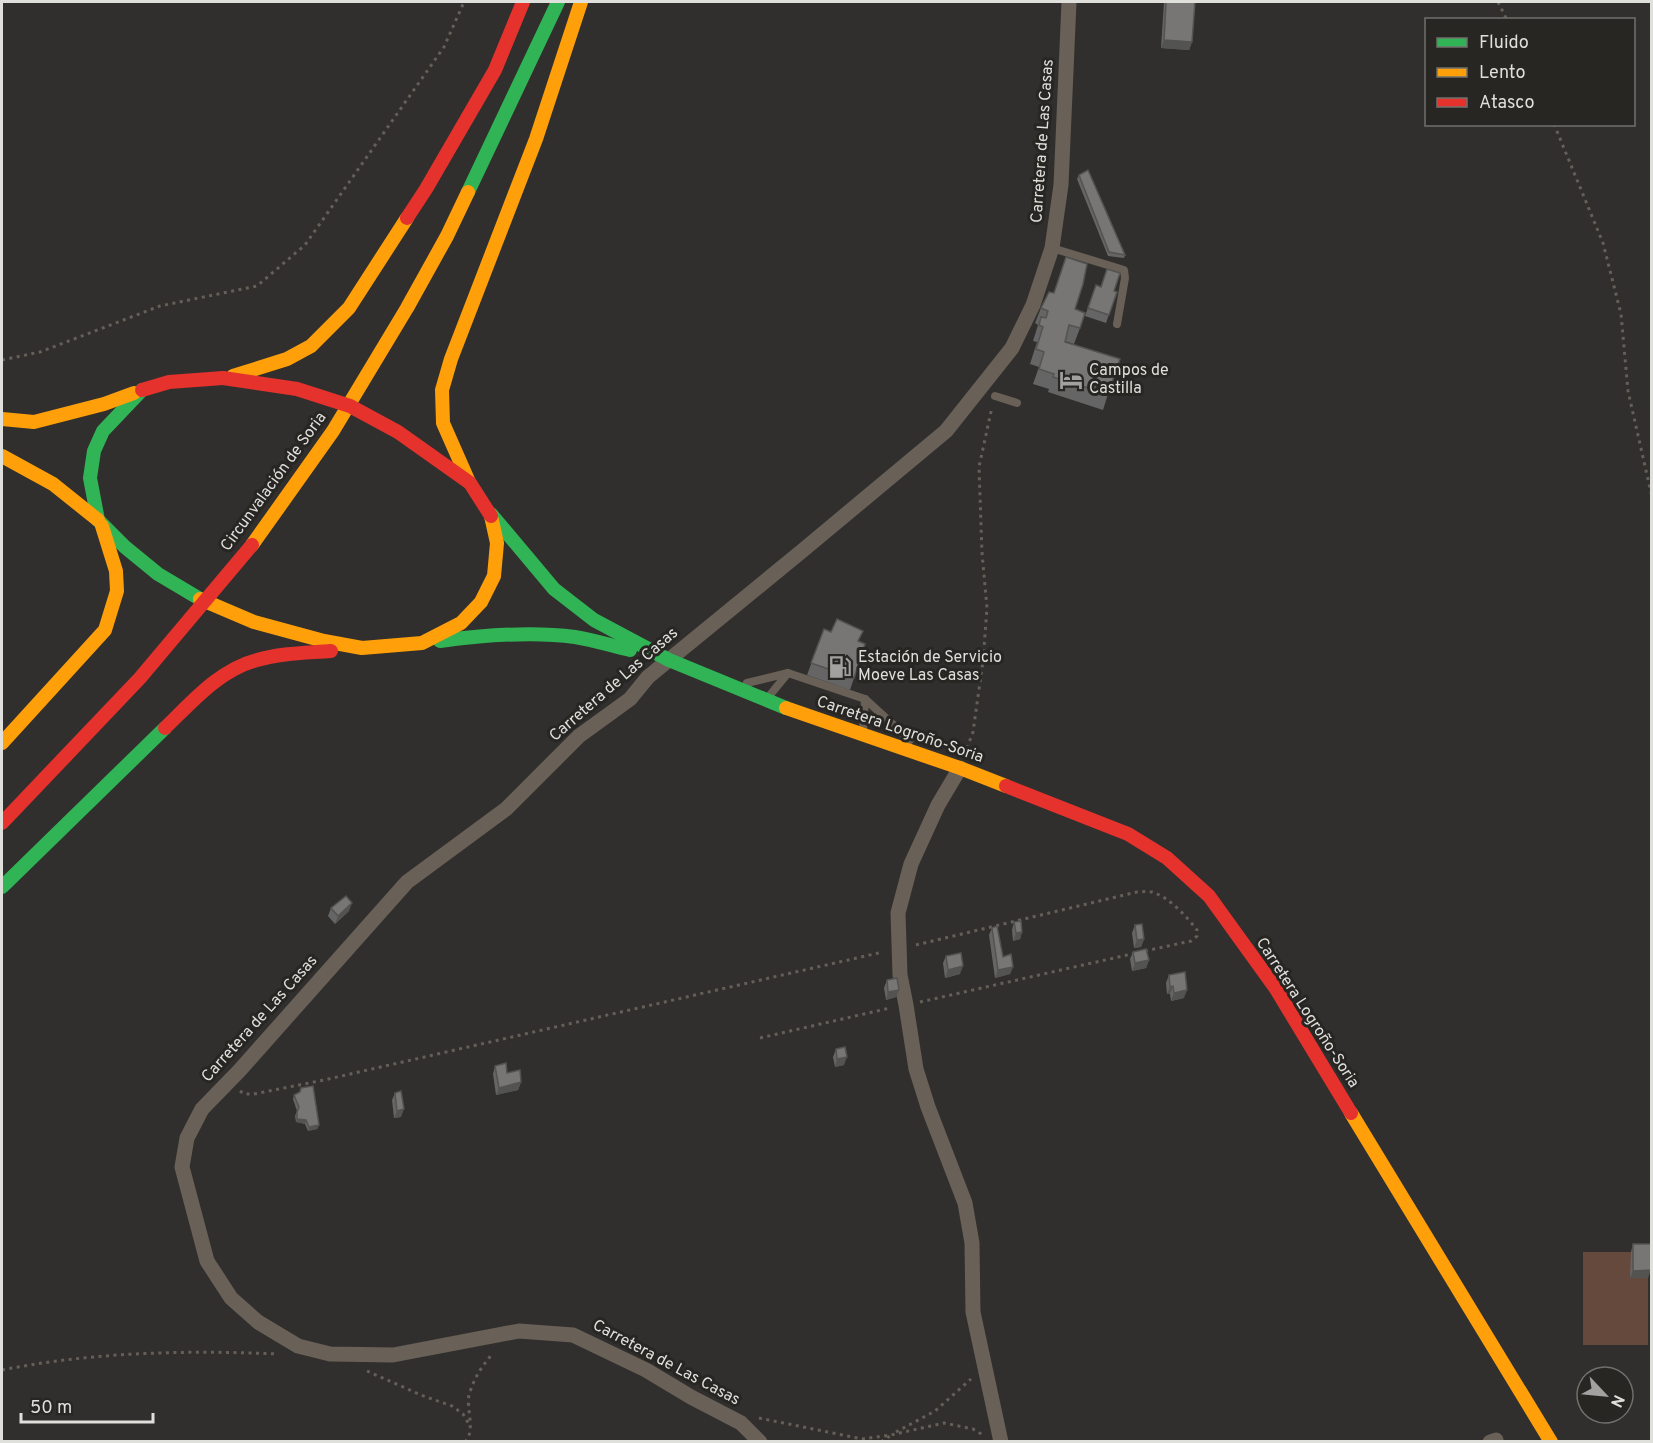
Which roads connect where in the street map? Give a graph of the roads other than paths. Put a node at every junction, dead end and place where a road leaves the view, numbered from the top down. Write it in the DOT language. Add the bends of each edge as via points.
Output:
graph roads {
  1 [pos="524,2"];
  2 [pos="544,2"];
  3 [pos="558,2"];
  4 [pos="581,2"];
  5 [pos="1069,2"];
  6 [pos="504,113"];
  7 [pos="1052,248"];
  8 [pos="1117,324"];
  9 [pos="223,378"];
  10 [pos="143,389"];
  11 [pos="995,396"];
  12 [pos="1017,403"];
  13 [pos="2,419"];
  14 [pos="2,456"];
  15 [pos="470,483"];
  16 [pos="491,514"];
  17 [pos="100,522"];
  18 [pos="422,644"];
  19 [pos="362,648"];
  20 [pos="669,660"];
  21 [pos="788,673"];
  22 [pos="733,686"];
  23 [pos="865,699"];
  24 [pos="766,700"];
  25 [pos="863,734"];
  26 [pos="2,743"];
  27 [pos="928,757"];
  28 [pos="960,768"];
  29 [pos="2,823"];
  30 [pos="2,887"];
  31 [pos="760,1442"];
  32 [pos="1001,1442"];
  33 [pos="1551,1442"];
  1 -- 9 [label="highway" via="495,70 426,189 349,308 311,346 287,359"];
  2 -- 6 [label="highway, Circunvalación de Soria"];
  3 -- 6 [label="highway, Circunvalación de Soria"];
  4 -- 15 [label="highway" via="536,139 442,390 443,423"];
  5 -- 7 [label="street, Carretera de Las Casas" via="1062,185"];
  6 -- 29 [label="highway, Circunvalación de Soria" via="447,236 333,431 247,552 140,678"];
  7 -- 8 [label="lane" via="1124,270"];
  7 -- 20 [label="street, Carretera de Las Casas" via="1033,305 1012,348 946,431"];
  9 -- 10 [label="highway" via="169,382"];
  9 -- 15 [label="highway" via="297,389 350,406 398,432"];
  10 -- 13 [label="highway" via="104,404 33,422"];
  10 -- 17 [label="highway" via="103,431 94,451 90,478"];
  11 -- 12 [label="lane"];
  14 -- 17 [label="highway" via="52,484"];
  15 -- 16 [label="highway, Carretera Logroño-Soria"];
  16 -- 18 [label="highway" via="497,543 494,576 481,602 461,623"];
  16 -- 20 [label="highway, Carretera Logroño-Soria" via="554,589 594,620"];
  17 -- 19 [label="highway" via="158,574 203,601 254,622"];
  17 -- 26 [label="highway" via="116,571 117,591 105,630"];
  18 -- 19 [label="highway, Carretera Logroño-Soria"];
  18 -- 20 [label="highway, Carretera Logroño-Soria" via="485,636 577,638"];
  19 -- 30 [label="highway" via="277,655 229,671 195,699"];
  20 -- 22 [label="highway, Carretera Logroño-Soria"];
  20 -- 31 [label="street, Carretera de Las Casas" via="630,699 579,736 506,808 407,882 202,1109 187,1138 182,1167 207,1261 231,1298 258,1322 298,1346 330,1354 393,1355 519,1331 573,1335 729,1416"];
  21 -- 22 [label="lane"];
  21 -- 23 [label="lane"];
  21 -- 24 [label="lane"];
  22 -- 24 [label="highway, Carretera Logroño-Soria"];
  23 -- 25 [label="lane"];
  23 -- 27 [label="lane"];
  24 -- 25 [label="highway, Carretera Logroño-Soria"];
  25 -- 27 [label="highway, Carretera Logroño-Soria"];
  27 -- 28 [label="highway, Carretera Logroño-Soria"];
  28 -- 32 [label="street" via="911,864 898,913 900,975 916,1069 965,1203 972,1243 973,1311"];
  28 -- 33 [label="highway, Carretera Logroño-Soria" via="1128,834 1167,858 1209,896 1276,989"];
}
